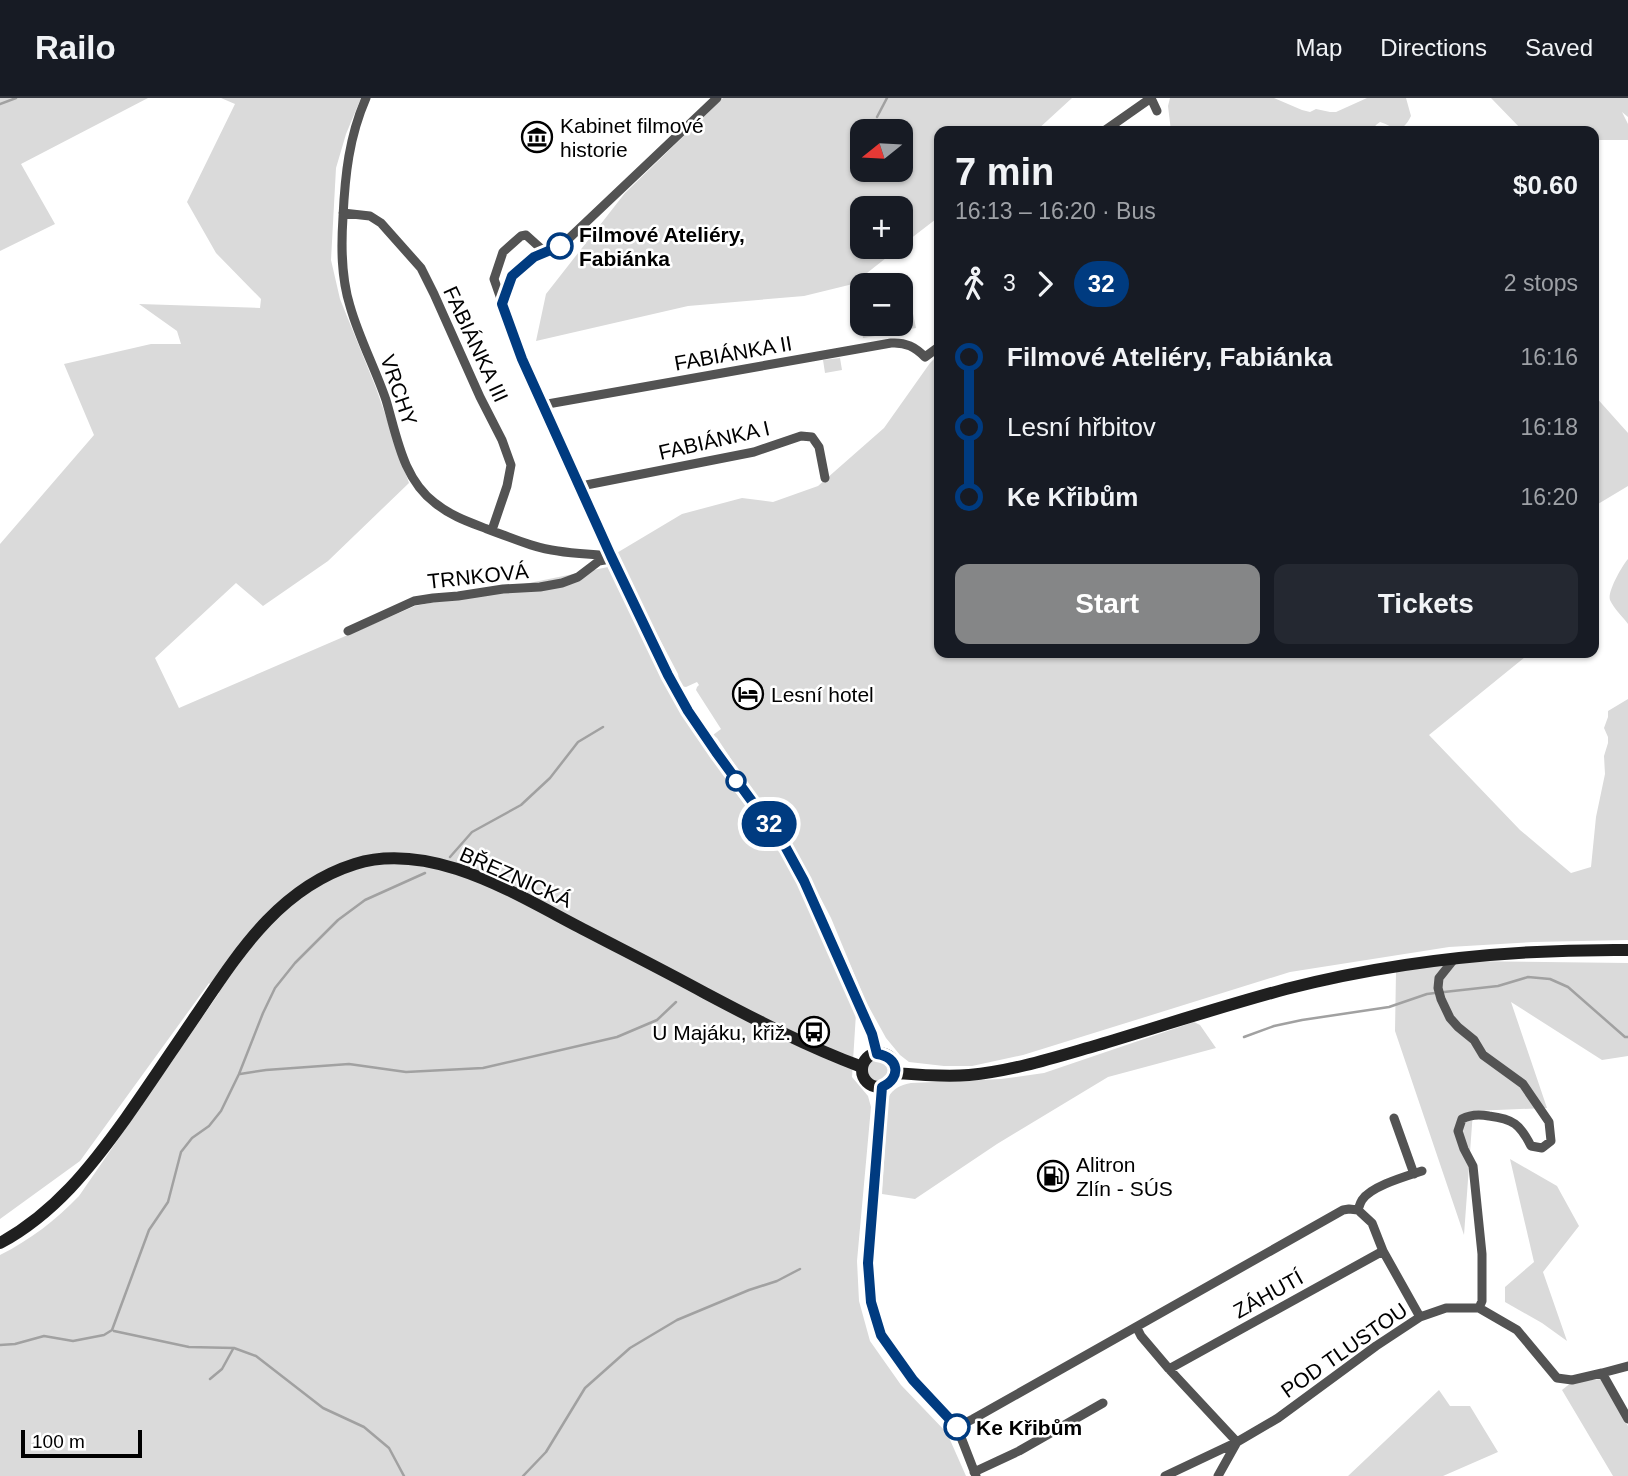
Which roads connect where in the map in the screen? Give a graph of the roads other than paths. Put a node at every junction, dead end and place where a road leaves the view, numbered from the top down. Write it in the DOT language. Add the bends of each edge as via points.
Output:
graph roads {
  1 [pos="366,98"];
  2 [pos="717,98"];
  3 [pos="1151,98"];
  4 [pos="1157,111"];
  5 [pos="1111,126"];
  6 [pos="343,213"];
  7 [pos="546,253"];
  8 [pos="502,304"];
  9 [pos="934,351"];
  10 [pos="542,405"];
  11 [pos="825,478"];
  12 [pos="581,486"];
  13 [pos="492,530"];
  14 [pos="611,557"];
  15 [pos="348,631"];
  16 [pos="1628,950"];
  17 [pos="1456,957"];
  18 [pos="877,1054"];
  19 [pos="862,1066"];
  20 [pos="895,1073"];
  21 [pos="882,1087"];
  22 [pos="1394,1118"];
  23 [pos="1358,1210"];
  24 [pos="0,1243"];
  25 [pos="1383,1251"];
  26 [pos="1479,1308"];
  27 [pos="1420,1317"];
  28 [pos="1137,1328"];
  29 [pos="1628,1366"];
  30 [pos="1169,1368"];
  31 [pos="1602,1373"];
  32 [pos="1103,1403"];
  33 [pos="1628,1419"];
  34 [pos="957,1427"];
  35 [pos="1237,1443"];
  36 [pos="975,1474"];
  37 [pos="1165,1476"];
  38 [pos="1218,1476"];
  1 -- 6 [label="street, VRCHY" via="351,139"];
  2 -- 7 [label="street" via="562,245"];
  3 -- 4 [label="street"];
  3 -- 5 [label="street"];
  6 -- 13 [label="street, VRCHY" via="341,250 349,304 411,475 435,504"];
  6 -- 13 [label="street, FABIÁNKA III" via="370,216 381,223 421,268 434,294 511,465"];
  7 -- 8 [label="street" via="512,276"];
  7 -- 8 [label="street" via="526,235 503,252 494,279"];
  8 -- 10 [label="street"];
  9 -- 10 [label="street, FABIÁNKA II" via="925,358 911,346 891,343"];
  10 -- 12 [label="street"];
  11 -- 12 [label="street, FABIÁNKA I" via="819,447 812,437 801,436 754,452"];
  12 -- 14 [label="street"];
  13 -- 14 [label="street, VRCHY" via="556,551"];
  14 -- 15 [label="street, TRNKOVÁ" via="562,583 414,601"];
  14 -- 18 [label="street" via="688,711 786,848 804,881"];
  16 -- 17 [label="main road"];
  17 -- 20 [label="main road" via="1283,990 1005,1070 957,1076"];
  17 -- 26 [label="street" via="1439,978 1438,988 1450,1018 1483,1055 1523,1084 1549,1122 1551,1141 1542,1148 1531,1146 1525,1133 1508,1118 1469,1115 1462,1119 1458,1132 1472,1166 1482,1254"];
  18 -- 19 [label="main road"];
  18 -- 20 [label="main road" via="890,1058"];
  19 -- 21 [label="main road, BŘEZNICKÁ" via="866,1082"];
  19 -- 24 [label="main road, BŘEZNICKÁ" via="759,1021 484,879 423,860 357,863 322,877 275,911 80,1178 39,1217"];
  20 -- 21 [label="main road"];
  21 -- 34 [label="street" via="868,1263 871,1302 881,1335 913,1380"];
  22 -- 23 [label="street" via="1418,1172 1367,1194"];
  23 -- 25 [label="street" via="1372,1223"];
  23 -- 28 [label="street" via="1343,1210"];
  25 -- 27 [label="street"];
  25 -- 30 [label="street, ZÁHUTÍ"];
  26 -- 27 [label="street, POD TLUSTOU" via="1446,1308"];
  26 -- 31 [label="street" via="1517,1331 1557,1378 1572,1380"];
  27 -- 35 [label="street, POD TLUSTOU"];
  28 -- 30 [label="street"];
  28 -- 34 [label="street"];
  29 -- 31 [label="street"];
  30 -- 35 [label="street"];
  31 -- 33 [label="street"];
  32 -- 36 [label="street"];
  34 -- 36 [label="street"];
  35 -- 37 [label="street"];
  35 -- 38 [label="street, POD TLUSTOU"];
}
